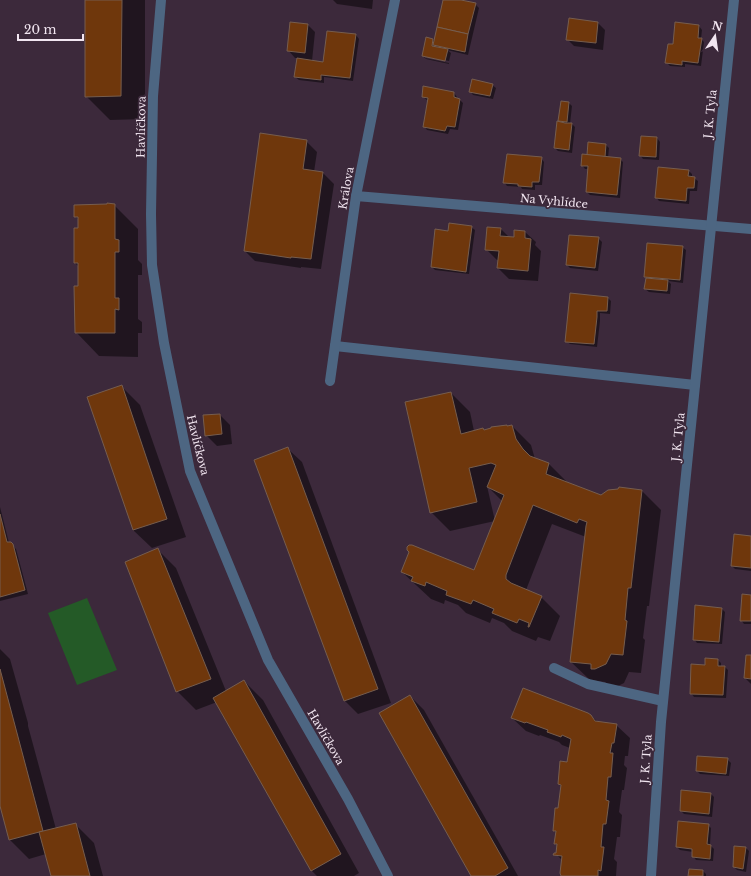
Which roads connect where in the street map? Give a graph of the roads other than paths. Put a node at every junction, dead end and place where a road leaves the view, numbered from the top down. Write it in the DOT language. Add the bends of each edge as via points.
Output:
graph roads {
  1 [pos="161,0"];
  2 [pos="395,0"];
  3 [pos="734,0"];
  4 [pos="356,196"];
  5 [pos="711,226"];
  6 [pos="751,229"];
  7 [pos="335,346"];
  8 [pos="330,382"];
  9 [pos="695,385"];
  10 [pos="554,668"];
  11 [pos="663,702"];
  12 [pos="388,876"];
  13 [pos="651,876"];
  1 -- 12 [label="street, Havlíčkova" via="153,96 152,265 164,343 190,471 268,660 348,799"];
  2 -- 4 [label="street, Králova"];
  3 -- 5 [label="street, J. K. Tyla"];
  4 -- 5 [label="street, Na Vyhlídce"];
  4 -- 7 [label="street, Králova"];
  5 -- 6 [label="street, Na Vyhlídce"];
  5 -- 9 [label="street, J. K. Tyla"];
  7 -- 8 [label="street, Králova"];
  7 -- 9 [label="street"];
  9 -- 11 [label="street, J. K. Tyla"];
  10 -- 11 [label="street" via="588,684"];
  11 -- 13 [label="street, J. K. Tyla"];
}
